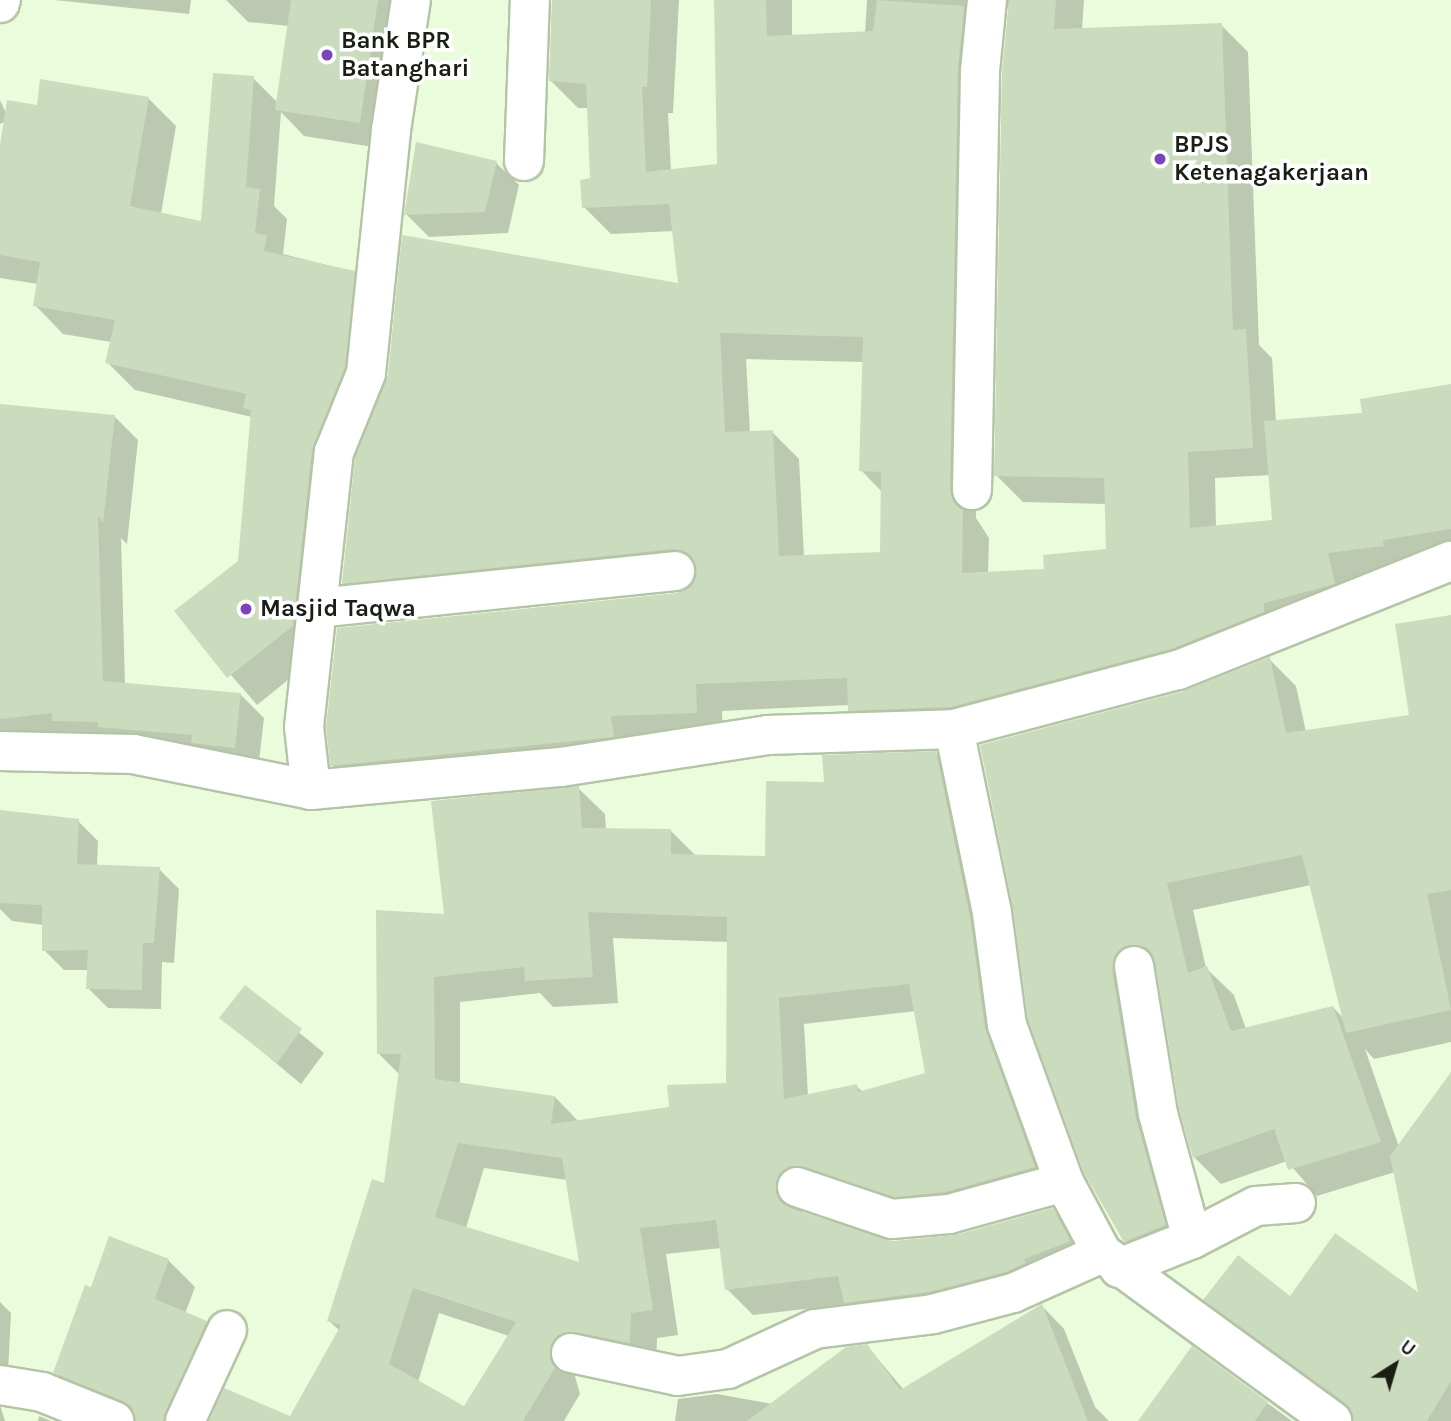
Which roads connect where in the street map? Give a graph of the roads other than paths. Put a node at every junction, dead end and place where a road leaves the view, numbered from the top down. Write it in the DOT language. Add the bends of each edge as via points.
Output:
graph roads {
  1 [pos="411,0"];
  2 [pos="530,0"];
  3 [pos="987,0"];
  4 [pos="524,161"];
  5 [pos="972,490"];
  6 [pos="1451,561"];
  7 [pos="675,571"];
  8 [pos="318,608"];
  9 [pos="954,729"];
  10 [pos="0,751"];
  11 [pos="311,790"];
  12 [pos="1135,967"];
  13 [pos="1063,1182"];
  14 [pos="797,1187"];
  15 [pos="1296,1203"];
  16 [pos="1192,1239"];
  17 [pos="1111,1260"];
  18 [pos="227,1330"];
  19 [pos="571,1353"];
  20 [pos="0,1385"];
  21 [pos="114,1421"];
  22 [pos="184,1421"];
  23 [pos="1332,1421"];
  1 -- 8 [label="street" via="391,130 366,373 334,452"];
  2 -- 4 [label="street"];
  3 -- 5 [label="street" via="980,71"];
  6 -- 9 [label="street" via="1178,670"];
  7 -- 8 [label="street"];
  8 -- 11 [label="street" via="304,727"];
  9 -- 11 [label="street" via="766,735 561,767"];
  9 -- 13 [label="street" via="992,913 1007,1025"];
  10 -- 11 [label="street" via="132,754"];
  12 -- 16 [label="street" via="1158,1114"];
  13 -- 14 [label="street" via="949,1214 891,1219"];
  13 -- 17 [label="street"];
  15 -- 16 [label="street" via="1256,1206"];
  16 -- 17 [label="street"];
  17 -- 19 [label="street" via="933,1314 815,1329 728,1369 678,1376"];
  17 -- 23 [label="street"];
  18 -- 22 [label="street"];
  20 -- 21 [label="street" via="42,1392"];
}
